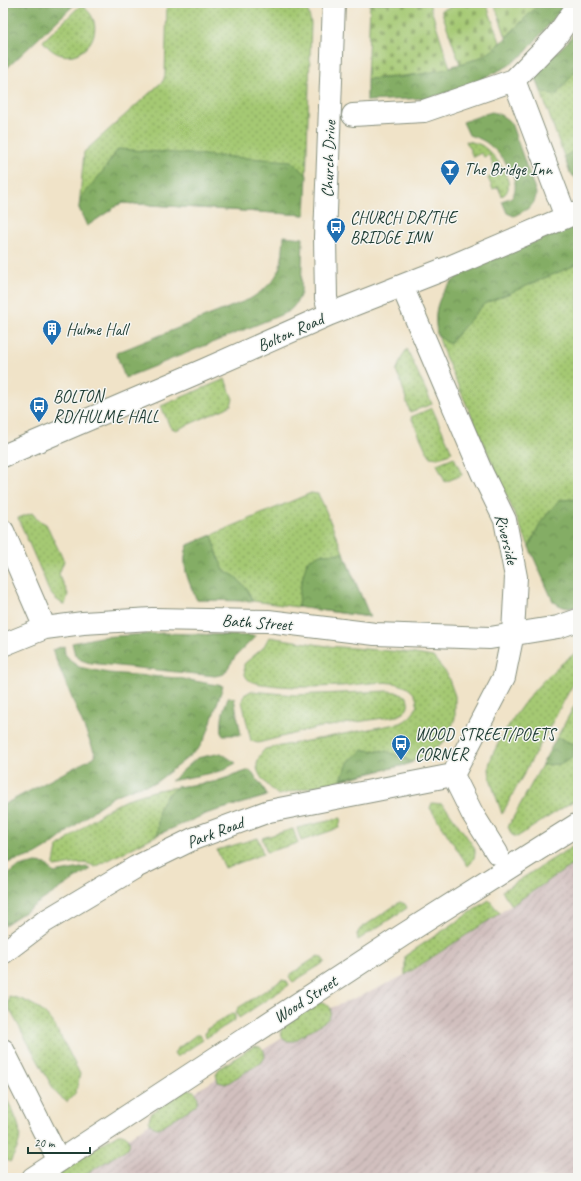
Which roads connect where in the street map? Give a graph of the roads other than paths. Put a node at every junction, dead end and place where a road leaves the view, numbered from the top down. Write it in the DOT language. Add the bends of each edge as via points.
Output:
graph roads {
  1 [pos="334,3"];
  2 [pos="578,5"];
  3 [pos="514,80"];
  4 [pos="353,115"];
  5 [pos="572,215"];
  6 [pos="402,286"];
  7 [pos="330,314"];
  8 [pos="3,456"];
  9 [pos="3,531"];
  10 [pos="578,620"];
  11 [pos="45,628"];
  12 [pos="514,633"];
  13 [pos="3,645"];
  14 [pos="453,775"];
  15 [pos="578,824"];
  16 [pos="497,853"];
  17 [pos="3,952"];
  18 [pos="3,1050"];
  19 [pos="59,1161"];
  20 [pos="33,1178"];
  1 -- 7 [label="street, Church Drive" via="325,237 326,298"];
  2 -- 3 [label="street" via="555,38"];
  3 -- 4 [label="street" via="424,111"];
  3 -- 5 [label="street"];
  5 -- 6 [label="street, Bolton Road"];
  6 -- 7 [label="street, Bolton Road"];
  6 -- 12 [label="street, Riverside" via="482,473 505,520 516,577"];
  7 -- 8 [label="street, Bolton Road"];
  9 -- 11 [label="street"];
  10 -- 12 [label="street, Bath Street" via="558,627"];
  11 -- 12 [label="street, Bath Street" via="152,619 268,621 375,634 490,638"];
  11 -- 13 [label="street, Bath Street"];
  12 -- 14 [label="street, Riverside" via="504,677"];
  14 -- 16 [label="street" via="472,813"];
  14 -- 17 [label="street, Park Road" via="269,811 193,839 136,867 51,918"];
  15 -- 19 [label="street, Wood Street" via="403,935"];
  18 -- 19 [label="street"];
  19 -- 20 [label="street, Wood Street"];
}
